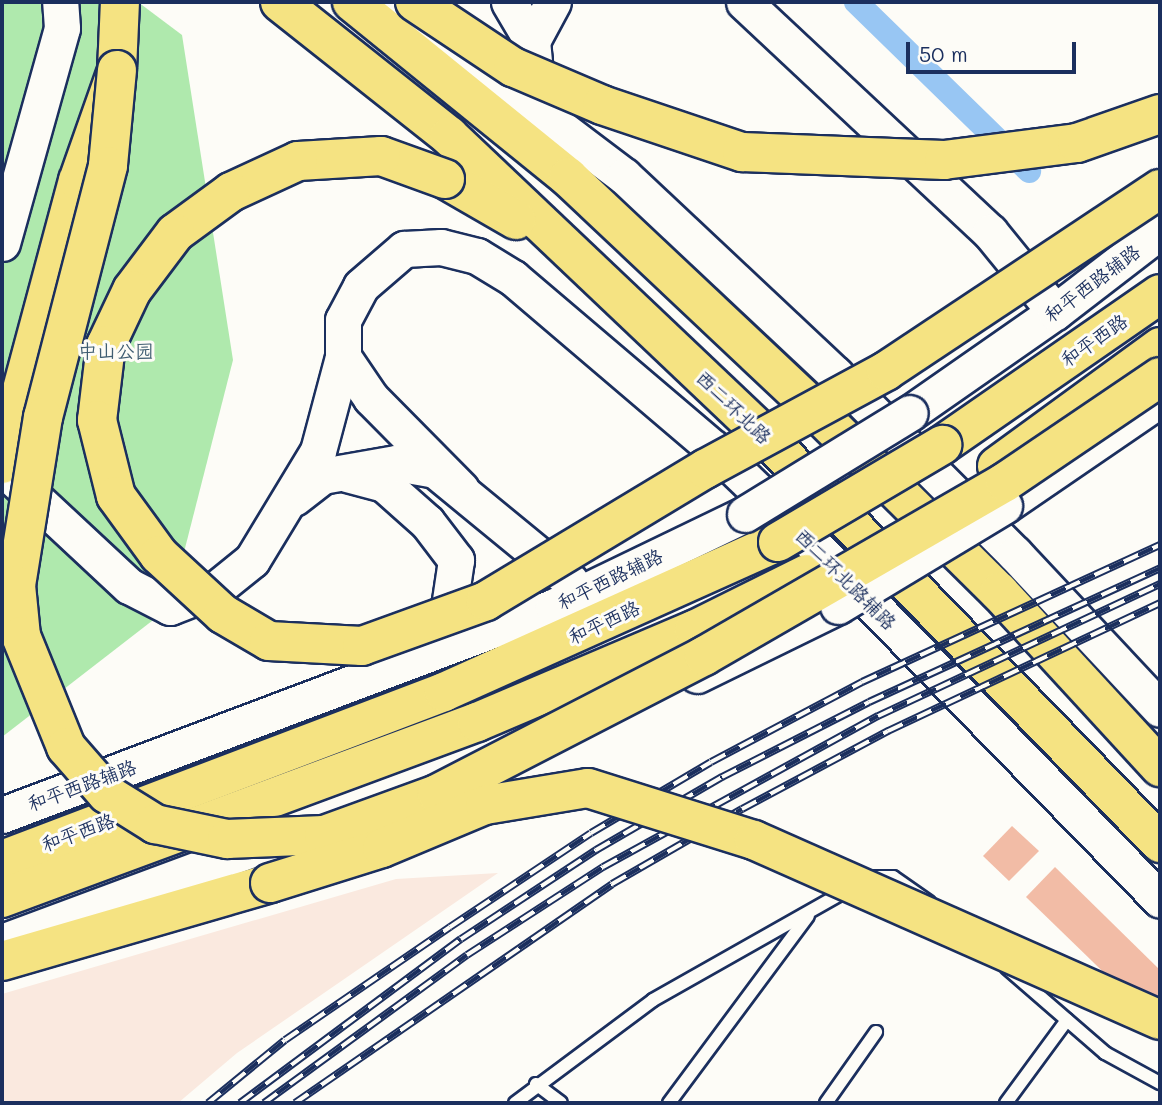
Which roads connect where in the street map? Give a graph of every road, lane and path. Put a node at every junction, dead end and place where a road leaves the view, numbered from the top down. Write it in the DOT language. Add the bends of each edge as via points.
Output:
graph roads {
  1 [pos="60,2"];
  2 [pos="120,2"];
  3 [pos="280,2"];
  4 [pos="415,2"];
  5 [pos="509,2"];
  6 [pos="553,2"];
  7 [pos="744,2"];
  8 [pos="354,4"];
  9 [pos="532,40"];
  10 [pos="117,70"];
  11 [pos="539,108"];
  12 [pos="1160,114"];
  13 [pos="568,177"];
  14 [pos="1160,189"];
  15 [pos="1160,230"];
  16 [pos="2,243"];
  17 [pos="1160,294"];
  18 [pos="624,302"];
  19 [pos="1055,312"];
  20 [pos="1160,347"];
  21 [pos="343,357"];
  22 [pos="1160,377"];
  23 [pos="1160,399"];
  24 [pos="2,466"];
  25 [pos="322,476"];
  26 [pos="461,489"];
  27 [pos="283,507"];
  28 [pos="580,595"];
  29 [pos="342,688"];
  30 [pos="1160,709"];
  31 [pos="1160,767"];
  32 [pos="2,814"];
  33 [pos="1160,843"];
  34 [pos="2,860"];
  35 [pos="2,898"];
  36 [pos="1160,900"];
  37 [pos="815,908"];
  38 [pos="2,942"];
  39 [pos="2,961"];
  40 [pos="1067,1020"];
  41 [pos="1160,1020"];
  42 [pos="876,1032"];
  43 [pos="1160,1083"];
  44 [pos="536,1084"];
  45 [pos="515,1103"];
  46 [pos="561,1103"];
  47 [pos="669,1103"];
  48 [pos="826,1103"];
  49 [pos="1006,1103"];
  1 -- 16 [label="main road" via="62,28"];
  2 -- 10 [label="highway"];
  3 -- 18 [label="highway, 西二环北路" via="449,136"];
  4 -- 12 [label="highway, bridge" via="513,67 603,105 742,152 944,160 1077,143"];
  5 -- 9 [label="main road"];
  6 -- 9 [label="main road"];
  7 -- 19 [label="main road" via="990,232"];
  8 -- 11 [label="main road" via="456,49"];
  8 -- 13 [label="highway"];
  9 -- 11 [label="main road"];
  10 -- 22 [label="highway, bridge" via="108,166 43,418 16,585 21,636 66,747 107,794 155,824 227,839 324,835 437,794 728,642 1005,482"];
  10 -- 24 [label="highway, bridge" via="78,181"];
  11 -- 13 [label="main road"];
  11 -- 30 [label="main road" via="624,176 835,374 1016,554"];
  13 -- 31 [label="highway" via="950,543"];
  14 -- 18 [label="highway, bridge" via="886,371 705,469 486,601 362,646 269,641 223,614 159,555 116,496 97,420 106,345 132,290 175,233 231,192 298,161 381,156 445,179 533,229"];
  15 -- 19 [label="main road, 和平西路辅路"];
  17 -- 34 [label="highway, 和平西路, bridge" via="942,445 778,542 444,692"];
  18 -- 33 [label="highway, 西二环北路" via="946,618"];
  19 -- 28 [label="main road, 和平西路辅路, bridge" via="910,413 745,513"];
  20 -- 35 [label="highway, 和平西路, bridge" via="979,480 694,630 477,722"];
  21 -- 26 [label="main road" via="371,398"];
  21 -- 27 [label="main road, 西二环北路辅路" via="318,451"];
  21 -- 36 [label="main road, 西二环北路辅路" via="343,320 362,286 404,249 442,247 477,256 513,278 713,448 813,544"];
  23 -- 38 [label="main road, bridge" via="1004,506 838,606 738,658 510,754"];
  24 -- 27 [label="main road, 西二环北路辅路" via="129,586 170,607 216,589 252,560"];
  25 -- 26 [label="main road" via="396,463 435,470"];
  25 -- 27 [label="main road"];
  25 -- 29 [label="main road" via="355,473 384,484 427,522 456,560 449,607 422,639"];
  26 -- 28 [label="main road" via="564,572"];
  28 -- 29 [label="main road, 和平西路辅路"];
  29 -- 32 [label="main road, 和平西路辅路"];
  37 -- 40 [label="lane" via="869,877 893,877 914,888"];
  37 -- 44 [label="lane" via="653,1000"];
  37 -- 47 [label="lane"];
  39 -- 41 [label="highway, bridge" via="382,848 485,805 588,788 754,840"];
  40 -- 43 [label="lane" via="1105,1053"];
  40 -- 49 [label="lane"];
  42 -- 48 [label="lane"];
  44 -- 45 [label="lane"];
  44 -- 46 [label="lane"];
}
